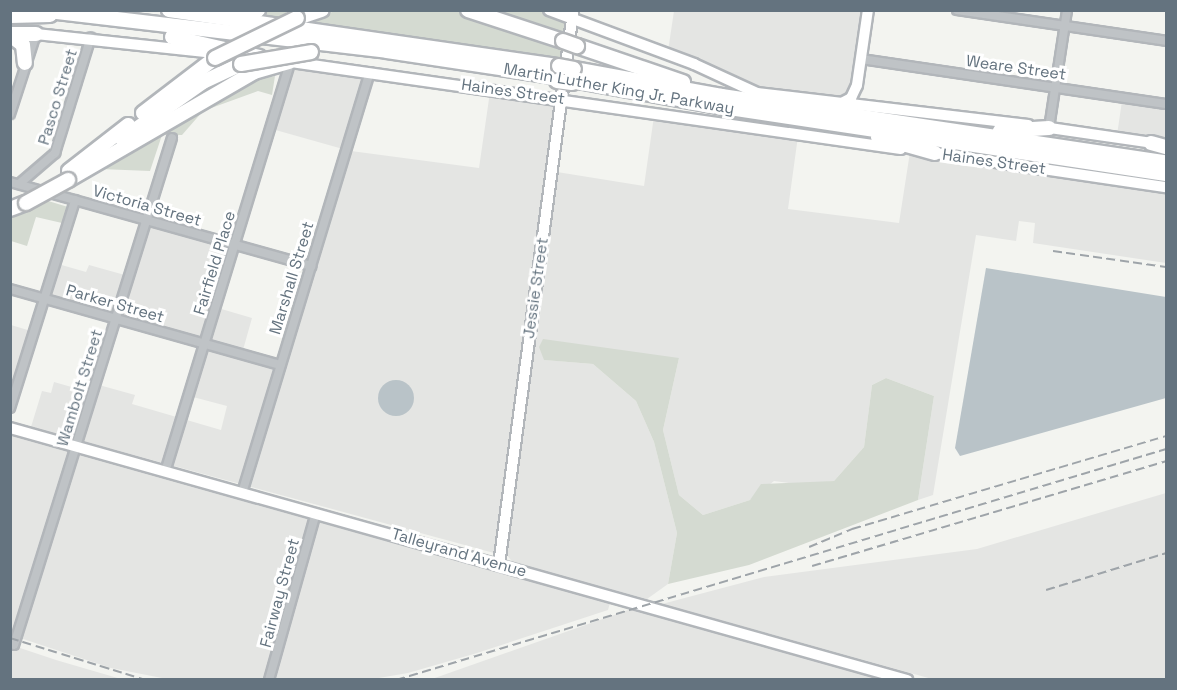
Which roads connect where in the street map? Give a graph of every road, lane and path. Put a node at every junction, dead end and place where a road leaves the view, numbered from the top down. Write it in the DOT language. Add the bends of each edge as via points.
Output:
graph roads {
  1 [pos="169,10"];
  2 [pos="322,10"];
  3 [pos="468,10"];
  4 [pos="549,10"];
  5 [pos="868,10"];
  6 [pos="957,10"];
  7 [pos="1066,10"];
  8 [pos="40,11"];
  9 [pos="251,12"];
  10 [pos="573,14"];
  11 [pos="70,15"];
  12 [pos="10,16"];
  13 [pos="199,16"];
  14 [pos="103,20"];
  15 [pos="1064,26"];
  16 [pos="36,34"];
  17 [pos="10,35"];
  18 [pos="91,37"];
  19 [pos="1167,41"];
  20 [pos="259,57"];
  21 [pos="861,59"];
  22 [pos="290,62"];
  23 [pos="25,63"];
  24 [pos="370,72"];
  25 [pos="558,75"];
  26 [pos="573,77"];
  27 [pos="857,85"];
  28 [pos="1055,88"];
  29 [pos="722,96"];
  30 [pos="562,99"];
  31 [pos="838,105"];
  32 [pos="1167,105"];
  33 [pos="916,109"];
  34 [pos="10,114"];
  35 [pos="830,123"];
  36 [pos="1049,128"];
  37 [pos="941,129"];
  38 [pos="172,138"];
  39 [pos="1151,143"];
  40 [pos="1167,146"];
  41 [pos="935,153"];
  42 [pos="1167,162"];
  43 [pos="1167,174"];
  44 [pos="63,179"];
  45 [pos="15,183"];
  46 [pos="1167,187"];
  47 [pos="75,200"];
  48 [pos="16,204"];
  49 [pos="147,220"];
  50 [pos="235,244"];
  51 [pos="310,266"];
  52 [pos="10,289"];
  53 [pos="44,298"];
  54 [pos="116,318"];
  55 [pos="204,343"];
  56 [pos="281,365"];
  57 [pos="10,408"];
  58 [pos="10,428"];
  59 [pos="76,447"];
  60 [pos="165,472"];
  61 [pos="242,493"];
  62 [pos="316,513"];
  63 [pos="499,565"];
  64 [pos="14,645"];
  65 [pos="269,680"];
  66 [pos="907,680"];
  1 -- 13 [label="highway, Martin Luther King Jr. Parkway"];
  2 -- 44 [label="highway, bridge" via="215,58"];
  3 -- 29 [label="highway, bridge"];
  4 -- 10 [label="street"];
  5 -- 21 [label="street"];
  6 -- 15 [label="street"];
  7 -- 15 [label="street"];
  8 -- 11 [label="highway"];
  9 -- 13 [label="highway"];
  10 -- 30 [label="street, Jessie Street"];
  10 -- 31 [label="street" via="749,91"];
  11 -- 12 [label="highway"];
  11 -- 14 [label="highway, Martin Luther King Jr. Parkway"];
  13 -- 25 [label="highway, Martin Luther King Jr. Parkway"];
  14 -- 20 [label="highway"];
  14 -- 25 [label="highway, Martin Luther King Jr. Parkway" via="387,51"];
  15 -- 19 [label="street"];
  15 -- 28 [label="street"];
  16 -- 17 [label="highway"];
  16 -- 18 [label="street, Haines Street"];
  16 -- 23 [label="street"];
  17 -- 23 [label="highway" via="22,45"];
  18 -- 20 [label="street, Haines Street"];
  18 -- 45 [label="street, Pasco Street" via="55,153"];
  20 -- 22 [label="street, Haines Street"];
  21 -- 27 [label="street"];
  21 -- 28 [label="street, Weare Street"];
  22 -- 24 [label="street, Haines Street"];
  22 -- 44 [label="highway" via="254,72"];
  22 -- 50 [label="street, Fairfield Place"];
  23 -- 34 [label="street"];
  24 -- 30 [label="street, Haines Street"];
  24 -- 51 [label="street, Marshall Street"];
  25 -- 26 [label="highway, Martin Luther King Jr. Parkway, bridge"];
  25 -- 44 [label="highway, bridge" via="311,52 242,64 190,90"];
  26 -- 29 [label="highway, Martin Luther King Jr. Parkway"];
  26 -- 35 [label="highway, Martin Luther King Jr. Parkway"];
  27 -- 31 [label="street" via="851,98"];
  27 -- 33 [label="street" via="866,100"];
  28 -- 32 [label="street, Weare Street"];
  28 -- 36 [label="street"];
  29 -- 37 [label="highway, Martin Luther King Jr. Parkway"];
  30 -- 41 [label="street, Haines Street"];
  30 -- 63 [label="street, Jessie Street"];
  31 -- 33 [label="street"];
  33 -- 36 [label="street"];
  35 -- 41 [label="highway"];
  35 -- 43 [label="highway, Martin Luther King Jr. Parkway"];
  36 -- 37 [label="highway"];
  36 -- 39 [label="street"];
  37 -- 42 [label="highway, Martin Luther King Jr. Parkway"];
  38 -- 49 [label="street, Wambolt Street"];
  39 -- 40 [label="highway"];
  41 -- 46 [label="street, Haines Street"];
  44 -- 48 [label="highway"];
  45 -- 47 [label="street, Victoria Street"];
  47 -- 49 [label="street, Victoria Street"];
  47 -- 53 [label="street"];
  49 -- 50 [label="street, Victoria Street"];
  49 -- 54 [label="street, Wambolt Street"];
  50 -- 51 [label="street, Victoria Street"];
  50 -- 55 [label="street, Fairfield Place"];
  51 -- 56 [label="street, Marshall Street"];
  52 -- 53 [label="street, Parker Street"];
  53 -- 54 [label="street, Parker Street"];
  53 -- 57 [label="street"];
  54 -- 55 [label="street, Parker Street"];
  54 -- 59 [label="street, Wambolt Street"];
  55 -- 56 [label="street, Parker Street"];
  55 -- 60 [label="street, Fairfield Place"];
  56 -- 61 [label="street, Marshall Street"];
  58 -- 59 [label="street, Talleyrand Avenue"];
  59 -- 60 [label="street, Talleyrand Avenue"];
  59 -- 64 [label="street, Wambolt Street"];
  60 -- 61 [label="street, Talleyrand Avenue"];
  61 -- 62 [label="street, Talleyrand Avenue"];
  62 -- 63 [label="street, Talleyrand Avenue"];
  62 -- 65 [label="street, Fairway Street"];
  63 -- 66 [label="street, Talleyrand Avenue"];
}
